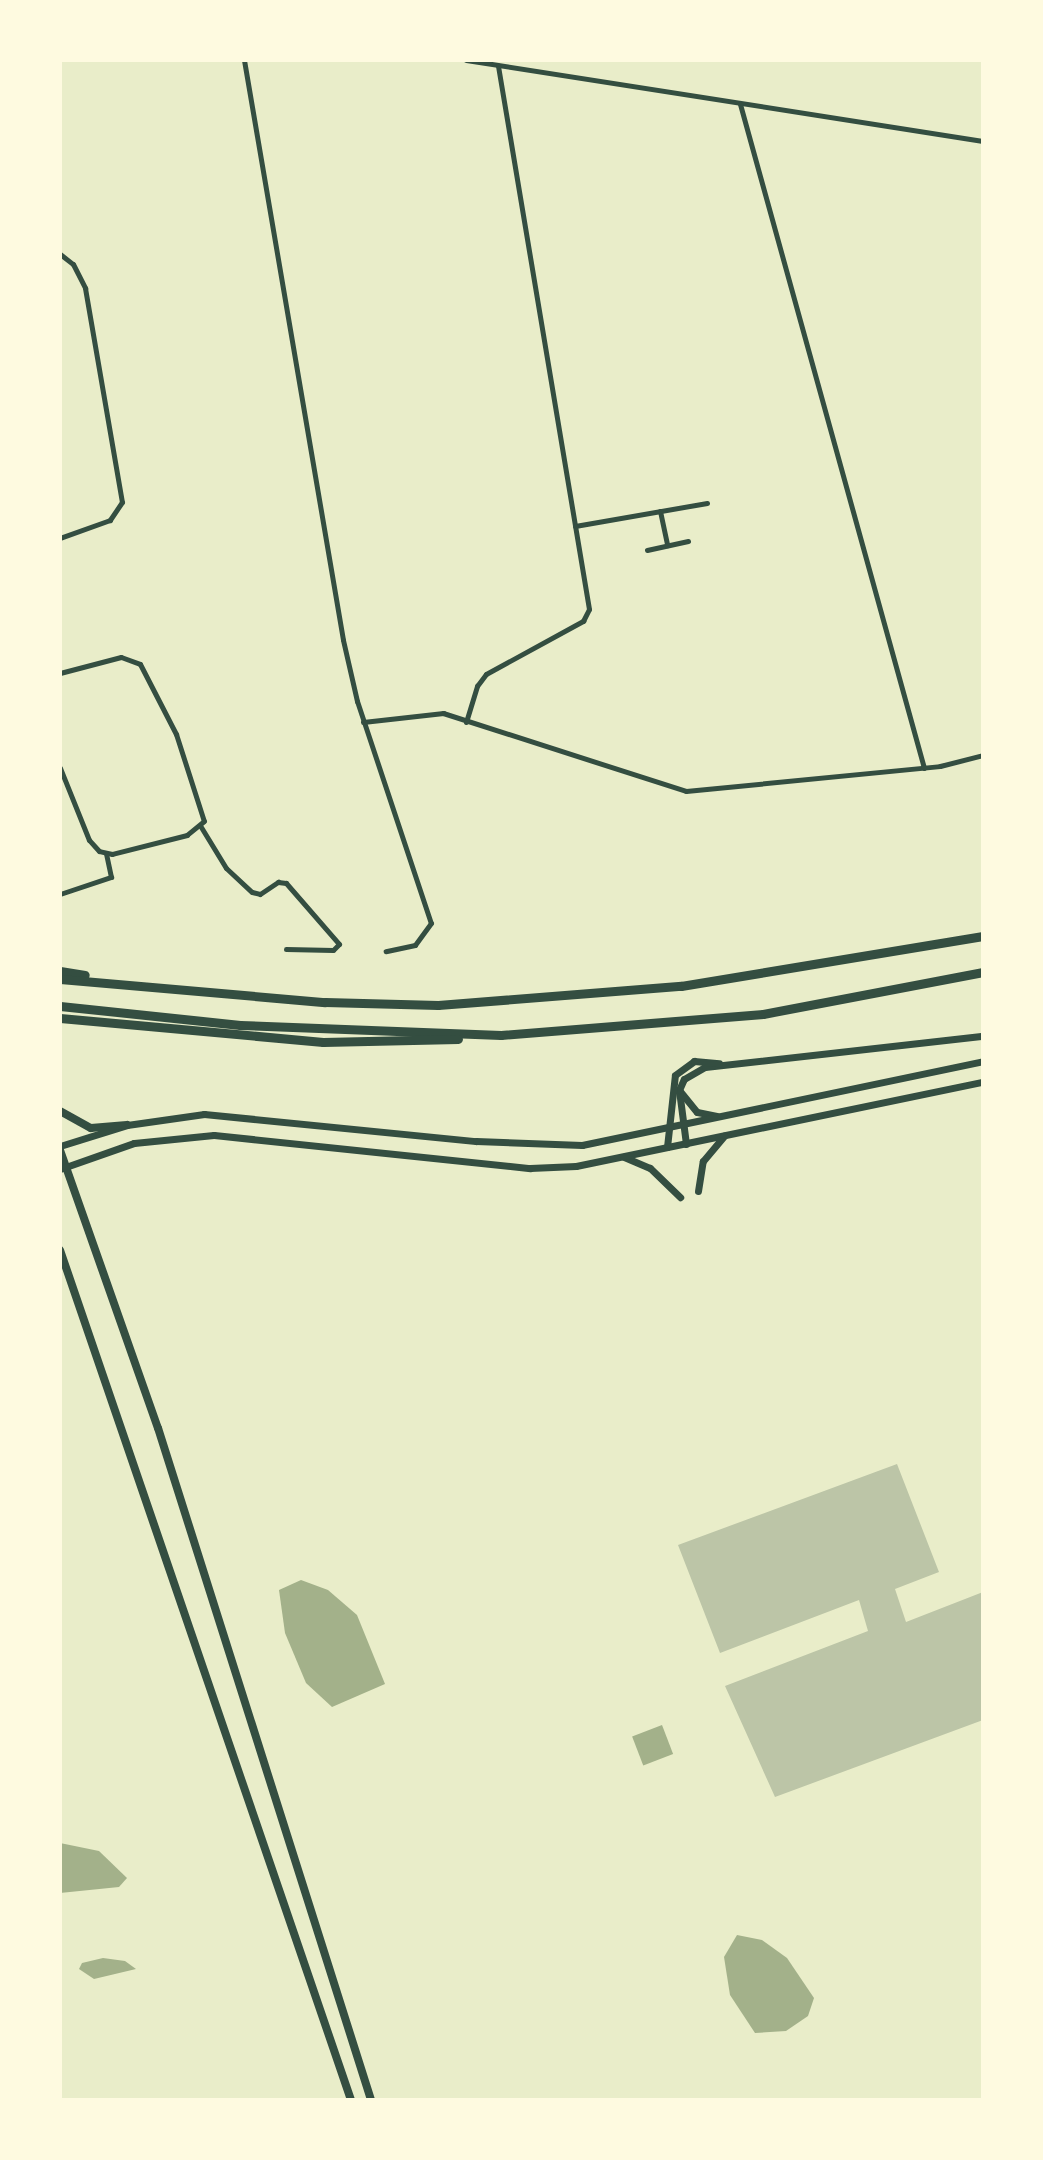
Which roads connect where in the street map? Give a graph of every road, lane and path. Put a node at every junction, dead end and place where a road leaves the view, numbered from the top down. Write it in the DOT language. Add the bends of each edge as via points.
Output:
graph roads {
  1 [pos="244,60"];
  2 [pos="466,60"];
  3 [pos="522,64"];
  4 [pos="498,66"];
  5 [pos="740,104"];
  6 [pos="983,141"];
  7 [pos="60,254"];
  8 [pos="707,503"];
  9 [pos="660,511"];
  10 [pos="575,526"];
  11 [pos="60,538"];
  12 [pos="688,541"];
  13 [pos="667,545"];
  14 [pos="647,550"];
  15 [pos="60,673"];
  16 [pos="363,722"];
  17 [pos="466,722"];
  18 [pos="983,755"];
  19 [pos="60,768"];
  20 [pos="924,768"];
  21 [pos="201,827"];
  22 [pos="102,853"];
  23 [pos="60,894"];
  24 [pos="983,936"];
  25 [pos="286,949"];
  26 [pos="386,951"];
  27 [pos="60,971"];
  28 [pos="983,972"];
  29 [pos="60,979"];
  30 [pos="136,983"];
  31 [pos="60,1006"];
  32 [pos="60,1018"];
  33 [pos="501,1035"];
  34 [pos="983,1036"];
  35 [pos="983,1061"];
  36 [pos="722,1064"];
  37 [pos="941,1070"];
  38 [pos="983,1082"];
  39 [pos="679,1090"];
  40 [pos="944,1090"];
  41 [pos="60,1111"];
  42 [pos="725,1116"];
  43 [pos="127,1125"];
  44 [pos="682,1126"];
  45 [pos="666,1129"];
  46 [pos="726,1135"];
  47 [pos="686,1144"];
  48 [pos="667,1147"];
  49 [pos="60,1148"];
  50 [pos="622,1157"];
  51 [pos="63,1168"];
  52 [pos="698,1191"];
  53 [pos="680,1197"];
  54 [pos="60,1250"];
  55 [pos="351,2100"];
  56 [pos="371,2100"];
  1 -- 16 [label="street" via="337,610"];
  2 -- 4 [label="street"];
  3 -- 4 [label="street"];
  3 -- 5 [label="street"];
  4 -- 10 [label="street"];
  5 -- 6 [label="street"];
  5 -- 20 [label="street"];
  7 -- 11 [label="street" via="73,264 85,288 122,502 110,520"];
  8 -- 9 [label="street"];
  9 -- 10 [label="street"];
  9 -- 13 [label="street"];
  10 -- 17 [label="street" via="588,601 583,621 486,674"];
  12 -- 13 [label="street"];
  13 -- 14 [label="street"];
  15 -- 21 [label="street" via="121,657 140,664 176,734 202,811"];
  16 -- 17 [label="street" via="433,712"];
  16 -- 26 [label="street" via="431,923 415,945"];
  17 -- 20 [label="street" via="686,791"];
  18 -- 20 [label="street"];
  19 -- 22 [label="street" via="90,843"];
  21 -- 22 [label="street"];
  21 -- 25 [label="street" via="226,868 252,892 263,893 280,881 289,885 339,944 333,950"];
  22 -- 23 [label="street" via="111,877"];
  24 -- 30 [label="highway" via="681,986 540,1000 438,1005 325,1002"];
  27 -- 30 [label="highway"];
  28 -- 33 [label="highway" via="763,1014"];
  29 -- 30 [label="highway"];
  31 -- 33 [label="highway" via="240,1025"];
  32 -- 33 [label="highway" via="323,1042 415,1043"];
  34 -- 36 [label="main road"];
  35 -- 37 [label="main road"];
  36 -- 39 [label="main road" via="697,1070"];
  36 -- 45 [label="main road" via="698,1060 679,1070 671,1087"];
  37 -- 40 [label="main road"];
  37 -- 42 [label="main road"];
  38 -- 40 [label="main road"];
  39 -- 42 [label="main road" via="699,1113"];
  39 -- 44 [label="main road"];
  40 -- 46 [label="main road"];
  41 -- 43 [label="main road" via="87,1127"];
  42 -- 44 [label="main road"];
  43 -- 45 [label="main road" via="172,1116 227,1115 554,1146"];
  43 -- 49 [label="main road"];
  44 -- 45 [label="main road"];
  44 -- 47 [label="main road"];
  45 -- 48 [label="main road"];
  46 -- 47 [label="main road"];
  46 -- 52 [label="main road" via="703,1161"];
  47 -- 48 [label="main road"];
  48 -- 50 [label="main road"];
  49 -- 51 [label="main road"];
  50 -- 51 [label="main road" via="530,1168 200,1135 134,1143"];
  50 -- 53 [label="main road" via="650,1168"];
  51 -- 56 [label="main road" via="153,1413"];
  54 -- 55 [label="main road"];
}
